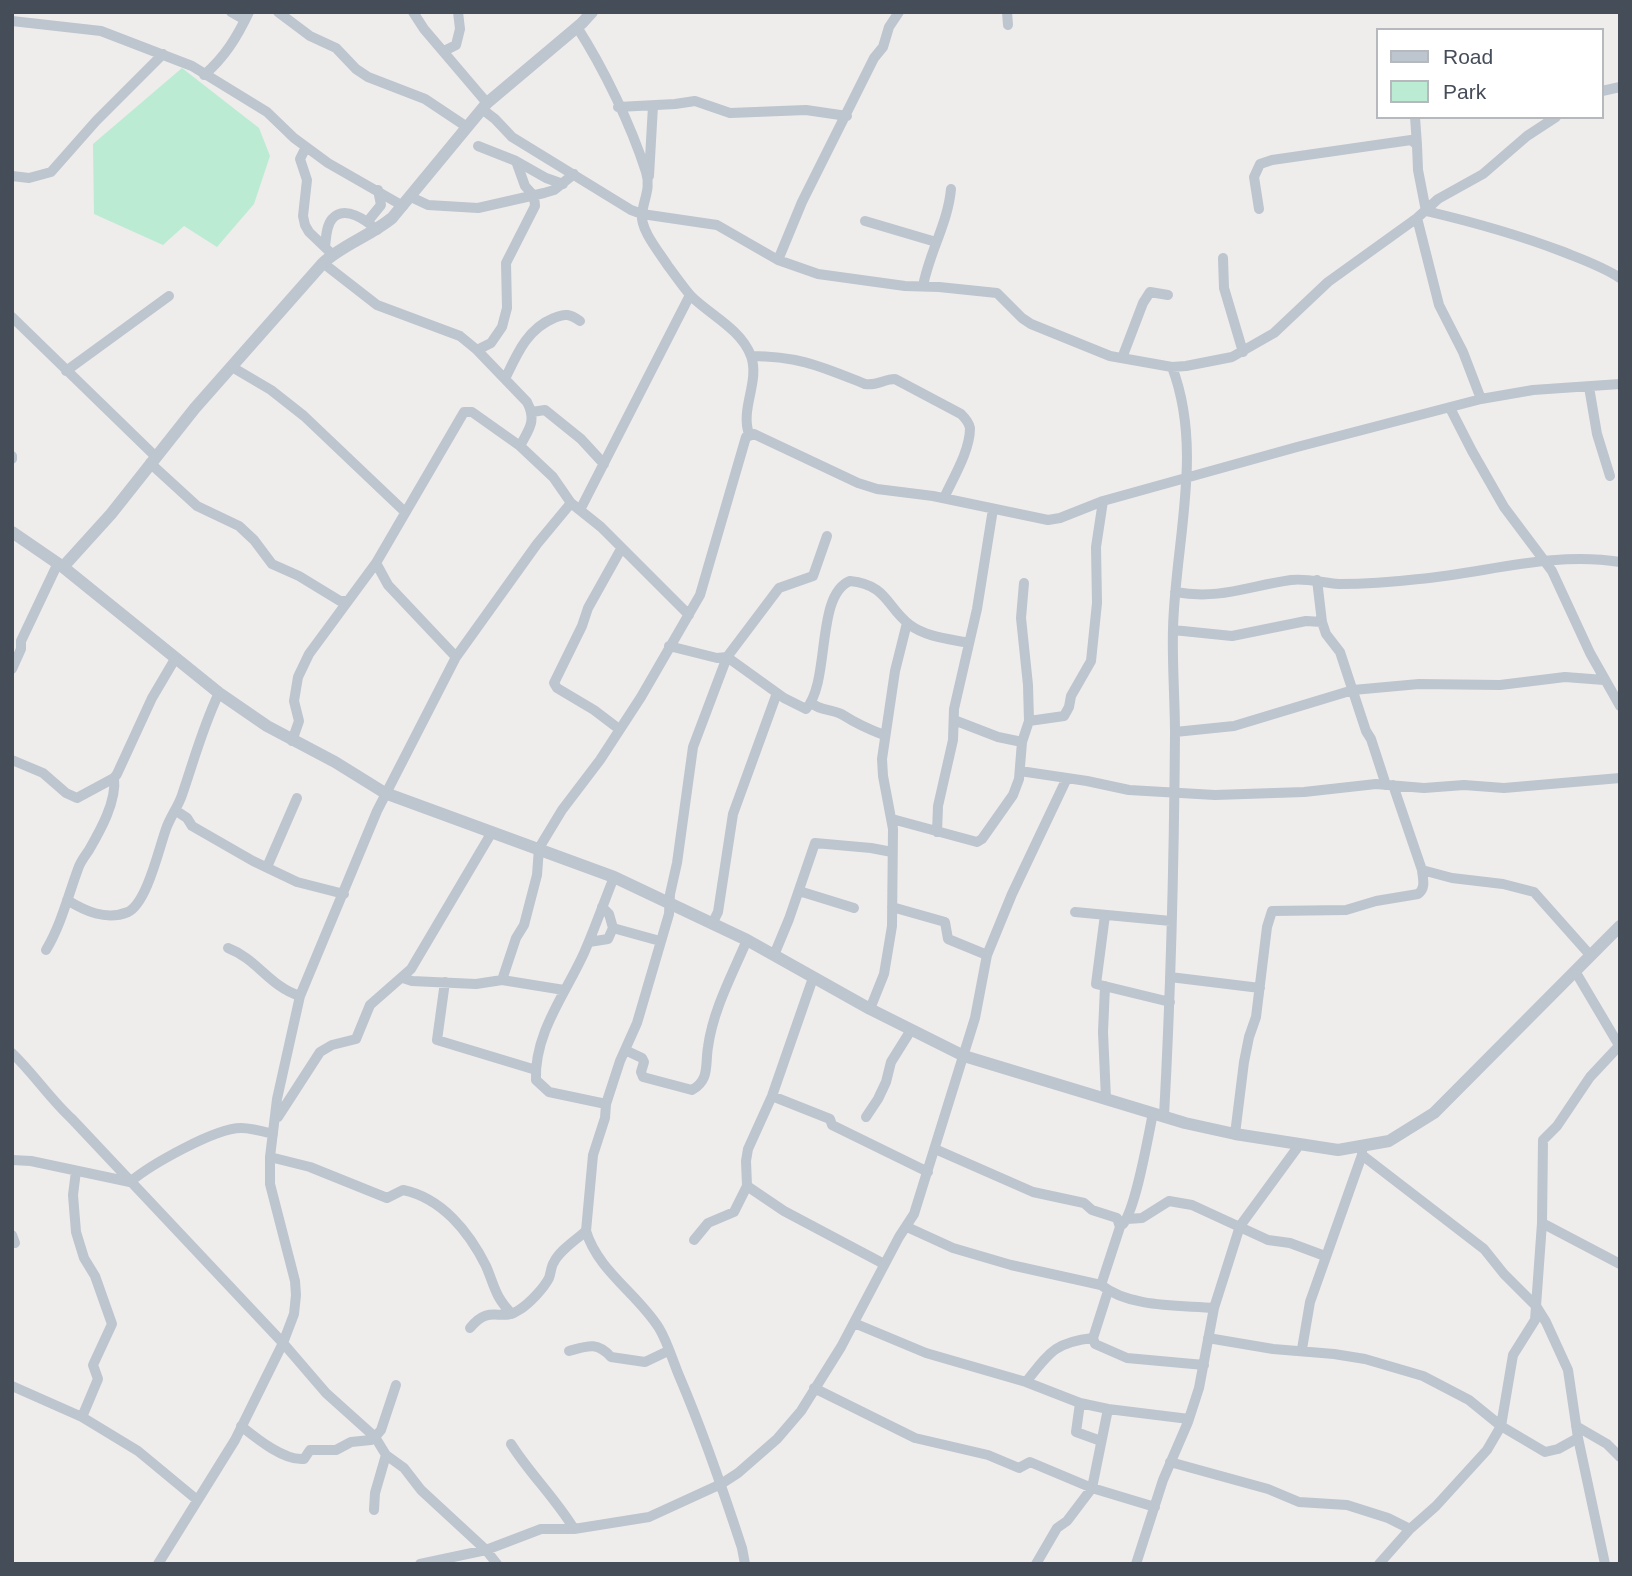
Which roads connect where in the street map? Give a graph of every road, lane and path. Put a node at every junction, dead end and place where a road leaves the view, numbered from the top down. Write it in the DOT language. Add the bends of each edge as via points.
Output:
graph roads {
  1 [pos="231,12"];
  2 [pos="278,12"];
  3 [pos="413,12"];
  4 [pos="458,12"];
  5 [pos="592,12"];
  6 [pos="899,12"];
  7 [pos="1007,12"];
  8 [pos="247,16"];
  9 [pos="12,21"];
  10 [pos="1008,25"];
  11 [pos="577,27"];
  12 [pos="444,51"];
  13 [pos="163,54"];
  14 [pos="204,75"];
  15 [pos="485,106"];
  16 [pos="653,106"];
  17 [pos="618,107"];
  18 [pos="847,116"];
  19 [pos="1415,119"];
  20 [pos="1553,119"];
  21 [pos="467,127"];
  22 [pos="1417,145"];
  23 [pos="478,146"];
  24 [pos="306,147"];
  25 [pos="516,161"];
  26 [pos="574,174"];
  27 [pos="12,176"];
  28 [pos="649,182"];
  29 [pos="563,184"];
  30 [pos="951,189"];
  31 [pos="377,190"];
  32 [pos="534,196"];
  33 [pos="407,201"];
  34 [pos="1259,209"];
  35 [pos="642,214"];
  36 [pos="1422,215"];
  37 [pos="865,221"];
  38 [pos="373,226"];
  39 [pos="936,242"];
  40 [pos="327,255"];
  41 [pos="1223,258"];
  42 [pos="778,260"];
  43 [pos="1620,278"];
  44 [pos="923,286"];
  45 [pos="690,295"];
  46 [pos="1168,295"];
  47 [pos="169,296"];
  48 [pos="12,317"];
  49 [pos="580,321"];
  50 [pos="477,350"];
  51 [pos="1243,352"];
  52 [pos="751,356"];
  53 [pos="1122,358"];
  54 [pos="232,367"];
  55 [pos="1172,367"];
  56 [pos="66,371"];
  57 [pos="505,379"];
  58 [pos="1620,384"];
  59 [pos="1589,387"];
  60 [pos="1481,399"];
  61 [pos="1450,408"];
  62 [pos="532,412"];
  63 [pos="750,435"];
  64 [pos="520,446"];
  65 [pos="153,460"];
  66 [pos="604,464"];
  67 [pos="1610,476"];
  68 [pos="1188,478"];
  69 [pos="944,498"];
  70 [pos="1103,501"];
  71 [pos="576,506"];
  72 [pos="993,509"];
  73 [pos="405,512"];
  74 [pos="12,532"];
  75 [pos="827,536"];
  76 [pos="621,549"];
  77 [pos="1544,560"];
  78 [pos="1620,562"];
  79 [pos="376,563"];
  80 [pos="60,565"];
  81 [pos="1317,580"];
  82 [pos="1024,583"];
  83 [pos="1175,592"];
  84 [pos="348,601"];
  85 [pos="689,615"];
  86 [pos="1322,622"];
  87 [pos="907,623"];
  88 [pos="1173,630"];
  89 [pos="969,643"];
  90 [pos="669,646"];
  91 [pos="456,657"];
  92 [pos="727,657"];
  93 [pos="175,659"];
  94 [pos="12,669"];
  95 [pos="1604,680"];
  96 [pos="1353,691"];
  97 [pos="219,693"];
  98 [pos="777,693"];
  99 [pos="811,703"];
  100 [pos="1620,705"];
  101 [pos="954,720"];
  102 [pos="1029,721"];
  103 [pos="620,729"];
  104 [pos="1175,732"];
  105 [pos="884,735"];
  106 [pos="292,741"];
  107 [pos="1023,742"];
  108 [pos="12,760"];
  109 [pos="1020,771"];
  110 [pos="114,778"];
  111 [pos="1068,778"];
  112 [pos="1620,778"];
  113 [pos="1390,785"];
  114 [pos="385,793"];
  115 [pos="1174,794"];
  116 [pos="297,798"];
  117 [pos="175,810"];
  118 [pos="892,819"];
  119 [pos="492,832"];
  120 [pos="937,832"];
  121 [pos="540,848"];
  122 [pos="892,852"];
  123 [pos="267,867"];
  124 [pos="1422,870"];
  125 [pos="614,877"];
  126 [pos="799,891"];
  127 [pos="344,894"];
  128 [pos="67,900"];
  129 [pos="670,903"];
  130 [pos="602,907"];
  131 [pos="892,907"];
  132 [pos="854,908"];
  133 [pos="1075,912"];
  134 [pos="1105,915"];
  135 [pos="1171,921"];
  136 [pos="712,924"];
  137 [pos="1620,926"];
  138 [pos="613,928"];
  139 [pos="747,940"];
  140 [pos="660,941"];
  141 [pos="589,942"];
  142 [pos="228,948"];
  143 [pos="46,950"];
  144 [pos="774,955"];
  145 [pos="988,955"];
  146 [pos="1590,955"];
  147 [pos="1574,971"];
  148 [pos="1170,977"];
  149 [pos="402,978"];
  150 [pos="813,978"];
  151 [pos="502,981"];
  152 [pos="445,982"];
  153 [pos="1105,986"];
  154 [pos="1260,988"];
  155 [pos="564,990"];
  156 [pos="300,996"];
  157 [pos="1170,1002"];
  158 [pos="870,1009"];
  159 [pos="911,1030"];
  160 [pos="1619,1046"];
  161 [pos="625,1050"];
  162 [pos="12,1053"];
  163 [pos="964,1056"];
  164 [pos="536,1070"];
  165 [pos="772,1096"];
  166 [pos="1106,1099"];
  167 [pos="607,1104"];
  168 [pos="1158,1114"];
  169 [pos="866,1117"];
  170 [pos="273,1130"];
  171 [pos="1235,1134"];
  172 [pos="1300,1144"];
  173 [pos="935,1149"];
  174 [pos="1362,1151"];
  175 [pos="270,1157"];
  176 [pos="12,1160"];
  177 [pos="76,1171"];
  178 [pos="928,1172"];
  179 [pos="130,1182"];
  180 [pos="747,1186"];
  181 [pos="1124,1223"];
  182 [pos="1542,1223"];
  183 [pos="1240,1226"];
  184 [pos="907,1227"];
  185 [pos="586,1231"];
  186 [pos="694,1240"];
  187 [pos="1325,1256"];
  188 [pos="884,1264"];
  189 [pos="1620,1264"];
  190 [pos="1104,1288"];
  191 [pos="1536,1306"];
  192 [pos="1214,1308"];
  193 [pos="512,1314"];
  194 [pos="854,1323"];
  195 [pos="470,1328"];
  196 [pos="1093,1338"];
  197 [pos="1208,1338"];
  198 [pos="283,1343"];
  199 [pos="1302,1349"];
  200 [pos="569,1351"];
  201 [pos="668,1351"];
  202 [pos="1204,1364"];
  203 [pos="1026,1381"];
  204 [pos="396,1385"];
  205 [pos="12,1386"];
  206 [pos="814,1388"];
  207 [pos="1080,1403"];
  208 [pos="1108,1409"];
  209 [pos="82,1416"];
  210 [pos="1189,1419"];
  211 [pos="241,1426"];
  212 [pos="1501,1426"];
  213 [pos="1576,1426"];
  214 [pos="375,1437"];
  215 [pos="1578,1438"];
  216 [pos="1101,1441"];
  217 [pos="512,1444"];
  218 [pos="386,1455"];
  219 [pos="1620,1457"];
  220 [pos="1170,1462"];
  221 [pos="721,1483"];
  222 [pos="1092,1488"];
  223 [pos="197,1499"];
  224 [pos="1155,1507"];
  225 [pos="374,1510"];
  226 [pos="575,1529"];
  227 [pos="1410,1529"];
  228 [pos="486,1550"];
  229 [pos="158,1564"];
  230 [pos="419,1564"];
  231 [pos="497,1564"];
  232 [pos="745,1564"];
  233 [pos="1036,1564"];
  234 [pos="1136,1564"];
  235 [pos="1379,1564"];
  236 [pos="1605,1564"];
  1 -- 8 [label="street"];
  2 -- 21 [label="street" via="310,36 336,48 368,77 425,99"];
  3 -- 12 [label="street"];
  4 -- 12 [label="street" via="460,38"];
  5 -- 11 [label="street"];
  6 -- 18 [label="street"];
  7 -- 10 [label="street"];
  8 -- 14 [label="street" via="226,52"];
  9 -- 13 [label="street" via="92,29"];
  11 -- 15 [label="street"];
  11 -- 17 [label="street"];
  12 -- 15 [label="street"];
  13 -- 14 [label="street"];
  13 -- 27 [label="street" via="51,172 29,178"];
  14 -- 24 [label="street" via="267,112"];
  15 -- 21 [label="street"];
  15 -- 26 [label="street" via="512,137"];
  16 -- 17 [label="street"];
  16 -- 18 [label="street" via="695,101 730,113 806,110"];
  16 -- 28 [label="street"];
  17 -- 28 [label="street"];
  18 -- 42 [label="street"];
  19 -- 22 [label="street"];
  20 -- 36 [label="street" via="1483,174 1437,199"];
  21 -- 33 [label="street"];
  22 -- 34 [label="street" via="1411,140 1260,164 1254,177"];
  22 -- 36 [label="street"];
  23 -- 25 [label="street"];
  24 -- 31 [label="street"];
  24 -- 40 [label="street" via="300,159 307,180 303,216"];
  25 -- 29 [label="street"];
  25 -- 32 [label="street"];
  26 -- 29 [label="street"];
  26 -- 35 [label="street"];
  28 -- 35 [label="street"];
  29 -- 32 [label="street"];
  30 -- 39 [label="street"];
  31 -- 33 [label="street"];
  31 -- 38 [label="street" via="381,205"];
  32 -- 33 [label="street" via="472,208"];
  32 -- 50 [label="street" via="535,206 506,263 506,317 491,343"];
  33 -- 38 [label="street"];
  35 -- 42 [label="street" via="717,225"];
  35 -- 45 [label="street" via="645,229"];
  36 -- 43 [label="street" via="1524,237"];
  36 -- 51 [label="street" via="1328,282 1274,333"];
  36 -- 60 [label="street" via="1439,305"];
  37 -- 39 [label="street"];
  38 -- 40 [label="street"];
  38 -- 40 [label="street" via="352,215 337,216 329,225"];
  39 -- 44 [label="street"];
  40 -- 50 [label="street" via="377,305 460,336"];
  40 -- 54 [label="street"];
  41 -- 51 [label="street" via="1224,288"];
  42 -- 44 [label="street" via="818,274"];
  44 -- 53 [label="street" via="997,293 1031,324"];
  45 -- 52 [label="street" via="732,331"];
  45 -- 66 [label="street"];
  46 -- 53 [label="street" via="1150,292"];
  47 -- 56 [label="street"];
  48 -- 56 [label="street"];
  49 -- 57 [label="street" via="564,314 533,330"];
  50 -- 57 [label="street"];
  51 -- 55 [label="street"];
  52 -- 63 [label="street" via="745,422"];
  52 -- 69 [label="street" via="801,360 874,386 895,379 961,414 970,429"];
  53 -- 55 [label="street"];
  54 -- 65 [label="street"];
  54 -- 73 [label="street" via="304,416"];
  55 -- 68 [label="street" via="1178,384"];
  56 -- 65 [label="street"];
  57 -- 62 [label="street"];
  58 -- 59 [label="street"];
  59 -- 60 [label="street"];
  59 -- 67 [label="street"];
  60 -- 61 [label="street"];
  61 -- 68 [label="street"];
  61 -- 77 [label="street" via="1499,498"];
  62 -- 64 [label="street" via="533,420"];
  62 -- 66 [label="street" via="545,410"];
  63 -- 69 [label="street" via="858,483"];
  63 -- 85 [label="street" via="705,579"];
  64 -- 71 [label="street"];
  64 -- 73 [label="street" via="472,412 464,412"];
  65 -- 80 [label="street" via="111,514"];
  65 -- 84 [label="street" via="197,506 239,526 272,564 340,601"];
  66 -- 71 [label="street"];
  68 -- 70 [label="street"];
  68 -- 83 [label="street"];
  69 -- 72 [label="street"];
  70 -- 72 [label="street" via="1048,520"];
  70 -- 102 [label="street" via="1096,547 1091,660 1065,716"];
  71 -- 76 [label="street"];
  71 -- 91 [label="street" via="537,544"];
  72 -- 89 [label="street"];
  73 -- 79 [label="street"];
  74 -- 80 [label="street"];
  75 -- 92 [label="street" via="813,576 779,588"];
  76 -- 85 [label="street"];
  76 -- 103 [label="street" via="554,683"];
  77 -- 78 [label="street"];
  77 -- 81 [label="street" via="1417,580 1339,584"];
  77 -- 95 [label="street"];
  79 -- 84 [label="street"];
  79 -- 91 [label="street" via="388,584"];
  80 -- 93 [label="street"];
  80 -- 94 [label="street"];
  81 -- 83 [label="street" via="1291,580 1205,596"];
  81 -- 86 [label="street"];
  82 -- 102 [label="street" via="1021,618"];
  83 -- 88 [label="street"];
  84 -- 106 [label="street" via="298,677 294,701 299,722"];
  85 -- 90 [label="street"];
  86 -- 88 [label="street" via="1232,636"];
  86 -- 96 [label="street" via="1340,652"];
  87 -- 89 [label="street" via="932,635"];
  87 -- 99 [label="street" via="879,591 855,582 842,585 832,605"];
  87 -- 105 [label="street"];
  88 -- 104 [label="street"];
  89 -- 101 [label="street"];
  90 -- 92 [label="street"];
  90 -- 103 [label="street"];
  91 -- 114 [label="street"];
  92 -- 98 [label="street"];
  92 -- 129 [label="street" via="692,755"];
  93 -- 97 [label="street"];
  93 -- 110 [label="street"];
  95 -- 96 [label="street" via="1566,677 1500,685 1419,684"];
  95 -- 100 [label="street"];
  96 -- 104 [label="street" via="1234,726"];
  96 -- 113 [label="street"];
  97 -- 106 [label="street"];
  97 -- 117 [label="street"];
  98 -- 99 [label="street" via="806,709"];
  98 -- 136 [label="street" via="733,814 718,912"];
  99 -- 105 [label="street"];
  101 -- 107 [label="street"];
  101 -- 120 [label="street"];
  102 -- 107 [label="street"];
  103 -- 121 [label="street"];
  104 -- 115 [label="street"];
  105 -- 118 [label="street" via="883,776"];
  106 -- 114 [label="street"];
  107 -- 109 [label="street"];
  108 -- 110 [label="street" via="43,773 76,798"];
  109 -- 111 [label="street"];
  109 -- 120 [label="street" via="1006,809 980,841"];
  110 -- 128 [label="street" via="113,796"];
  111 -- 115 [label="street"];
  111 -- 145 [label="street"];
  112 -- 113 [label="street" via="1504,788"];
  113 -- 115 [label="street" via="1304,793"];
  113 -- 124 [label="street"];
  114 -- 119 [label="street"];
  114 -- 127 [label="street"];
  115 -- 135 [label="street"];
  116 -- 123 [label="street"];
  117 -- 123 [label="street" via="192,826"];
  117 -- 128 [label="street" via="133,908 97,915"];
  118 -- 120 [label="street"];
  118 -- 122 [label="street"];
  119 -- 121 [label="street"];
  119 -- 149 [label="street"];
  121 -- 125 [label="street"];
  121 -- 151 [label="street" via="524,925"];
  122 -- 126 [label="street" via="815,843"];
  122 -- 131 [label="street"];
  123 -- 127 [label="street" via="297,882"];
  124 -- 146 [label="street" via="1534,892"];
  124 -- 154 [label="street" via="1424,885 1418,894 1346,910 1272,911"];
  125 -- 129 [label="street"];
  125 -- 130 [label="street"];
  126 -- 132 [label="street"];
  126 -- 144 [label="street"];
  127 -- 156 [label="street"];
  128 -- 143 [label="street"];
  129 -- 136 [label="street"];
  129 -- 140 [label="street"];
  130 -- 138 [label="street"];
  130 -- 141 [label="street"];
  131 -- 145 [label="street" via="945,922 948,939"];
  131 -- 158 [label="street" via="890,951"];
  133 -- 134 [label="street"];
  134 -- 135 [label="street"];
  134 -- 153 [label="street" via="1096,984"];
  135 -- 148 [label="street"];
  136 -- 139 [label="street"];
  137 -- 146 [label="street"];
  138 -- 140 [label="street"];
  138 -- 141 [label="street" via="608,939"];
  139 -- 144 [label="street"];
  139 -- 161 [label="street" via="713,1019 701,1084 692,1090 643,1077 642,1058"];
  140 -- 161 [label="street"];
  141 -- 155 [label="street"];
  142 -- 156 [label="street" via="246,956 281,989"];
  144 -- 150 [label="street"];
  145 -- 163 [label="street"];
  146 -- 147 [label="street"];
  147 -- 160 [label="street"];
  147 -- 174 [label="street" via="1434,1113"];
  148 -- 154 [label="street"];
  148 -- 157 [label="street"];
  149 -- 152 [label="street"];
  149 -- 170 [label="street" via="370,1005 356,1040 320,1052"];
  150 -- 158 [label="street"];
  150 -- 165 [label="street"];
  151 -- 152 [label="street"];
  151 -- 155 [label="street"];
  152 -- 164 [label="street" via="437,1041"];
  153 -- 157 [label="street"];
  153 -- 166 [label="street"];
  154 -- 171 [label="street"];
  155 -- 164 [label="street" via="543,1035"];
  156 -- 170 [label="street"];
  157 -- 168 [label="street"];
  158 -- 159 [label="street"];
  159 -- 163 [label="street"];
  159 -- 169 [label="street"];
  160 -- 182 [label="street" via="1543,1139"];
  161 -- 167 [label="street"];
  162 -- 179 [label="street"];
  163 -- 166 [label="street"];
  163 -- 173 [label="street"];
  164 -- 167 [label="street" via="536,1080 549,1092"];
  165 -- 178 [label="street" via="830,1119 832,1125"];
  165 -- 180 [label="street" via="748,1149"];
  166 -- 168 [label="street"];
  167 -- 185 [label="street" via="593,1155"];
  168 -- 171 [label="street"];
  168 -- 181 [label="street"];
  170 -- 175 [label="street"];
  170 -- 179 [label="street" via="232,1129 206,1138 161,1160"];
  171 -- 172 [label="street"];
  172 -- 174 [label="street"];
  172 -- 183 [label="street"];
  173 -- 178 [label="street"];
  173 -- 181 [label="street" via="1033,1192 1084,1203"];
  174 -- 187 [label="street"];
  174 -- 191 [label="street" via="1484,1249"];
  175 -- 193 [label="street" via="321,1171 387,1198 403,1190 432,1200 474,1245 496,1296"];
  175 -- 198 [label="street" via="272,1199 296,1295"];
  176 -- 177 [label="street"];
  177 -- 179 [label="street"];
  177 -- 209 [label="street" via="76,1232 112,1324 93,1365 99,1379"];
  178 -- 184 [label="street"];
  179 -- 198 [label="street"];
  180 -- 186 [label="street" via="734,1212 708,1223"];
  180 -- 188 [label="street"];
  181 -- 183 [label="street" via="1170,1201 1192,1205"];
  181 -- 190 [label="street"];
  182 -- 189 [label="street"];
  182 -- 191 [label="street"];
  183 -- 187 [label="street" via="1268,1240"];
  183 -- 192 [label="street"];
  184 -- 188 [label="street"];
  184 -- 190 [label="street" via="953,1248"];
  185 -- 193 [label="street" via="554,1262 548,1281"];
  185 -- 201 [label="street" via="621,1286 659,1328"];
  187 -- 199 [label="street" via="1304,1326"];
  188 -- 194 [label="street"];
  190 -- 192 [label="street" via="1140,1301"];
  190 -- 196 [label="street"];
  191 -- 212 [label="street" via="1535,1320 1513,1355"];
  191 -- 213 [label="street" via="1568,1370"];
  192 -- 197 [label="street"];
  193 -- 195 [label="street" via="487,1315"];
  194 -- 203 [label="street" via="926,1353"];
  194 -- 206 [label="street"];
  196 -- 202 [label="street" via="1095,1344 1127,1358"];
  196 -- 203 [label="street" via="1070,1340 1050,1352"];
  197 -- 199 [label="street"];
  197 -- 202 [label="street"];
  198 -- 211 [label="street"];
  198 -- 214 [label="street" via="326,1393"];
  199 -- 212 [label="street" via="1365,1359 1423,1376 1469,1400"];
  200 -- 201 [label="street" via="594,1345 611,1357 645,1362"];
  201 -- 221 [label="street"];
  202 -- 210 [label="street"];
  203 -- 207 [label="street"];
  204 -- 214 [label="street"];
  205 -- 209 [label="street"];
  206 -- 221 [label="street" via="777,1439"];
  206 -- 222 [label="street" via="915,1438 988,1455 1019,1468 1030,1462"];
  207 -- 208 [label="street"];
  207 -- 216 [label="street" via="1076,1432"];
  208 -- 210 [label="street"];
  208 -- 216 [label="street"];
  209 -- 223 [label="street" via="138,1451"];
  210 -- 220 [label="street"];
  211 -- 214 [label="street" via="267,1446 298,1459 310,1451 336,1450 351,1441"];
  211 -- 223 [label="street"];
  212 -- 215 [label="street" via="1545,1452"];
  212 -- 227 [label="street" via="1487,1450"];
  213 -- 215 [label="street"];
  213 -- 219 [label="street"];
  214 -- 218 [label="street"];
  215 -- 236 [label="street"];
  216 -- 222 [label="street"];
  217 -- 226 [label="street"];
  218 -- 225 [label="street"];
  218 -- 228 [label="street"];
  220 -- 224 [label="street"];
  220 -- 227 [label="street" via="1299,1502 1347,1505"];
  221 -- 226 [label="street" via="649,1517"];
  221 -- 232 [label="street"];
  222 -- 224 [label="street"];
  222 -- 233 [label="street" via="1057,1528"];
  223 -- 229 [label="street"];
  224 -- 234 [label="street"];
  226 -- 228 [label="street" via="541,1529"];
  227 -- 235 [label="street"];
  228 -- 230 [label="street"];
  228 -- 231 [label="street"];
}
